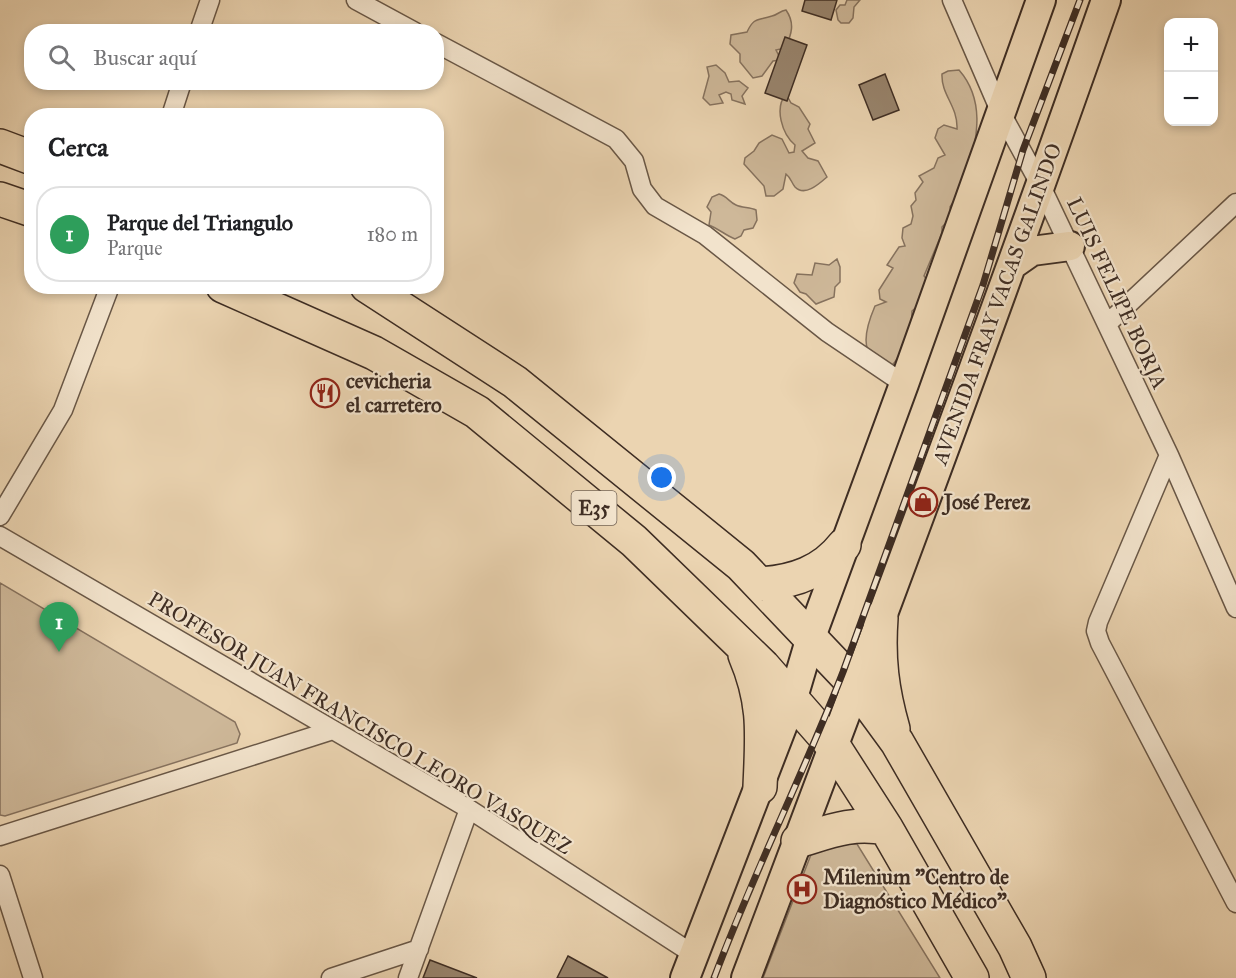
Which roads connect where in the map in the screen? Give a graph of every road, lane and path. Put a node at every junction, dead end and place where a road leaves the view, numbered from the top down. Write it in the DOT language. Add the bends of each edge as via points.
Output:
graph roads {
  1 [pos="210,0"];
  2 [pos="356,0"];
  3 [pos="952,0"];
  4 [pos="1041,0"];
  5 [pos="1106,0"];
  6 [pos="202,24"];
  7 [pos="400,24"];
  8 [pos="444,47"];
  9 [pos="179,90"];
  10 [pos="174,108"];
  11 [pos="1000,111"];
  12 [pos="0,146"];
  13 [pos="24,155"];
  14 [pos="1041,186"];
  15 [pos="0,200"];
  16 [pos="1236,203"];
  17 [pos="24,208"];
  18 [pos="1070,246"];
  19 [pos="1012,265"];
  20 [pos="107,294"];
  21 [pos="241,294"];
  22 [pos="378,294"];
  23 [pos="1107,324"];
  24 [pos="904,384"];
  25 [pos="1169,455"];
  26 [pos="0,516"];
  27 [pos="0,536"];
  28 [pos="844,545"];
  29 [pos="760,584"];
  30 [pos="1236,608"];
  31 [pos="881,618"];
  32 [pos="811,637"];
  33 [pos="739,643"];
  34 [pos="856,686"];
  35 [pos="792,701"];
  36 [pos="333,730"];
  37 [pos="897,742"];
  38 [pos="834,747"];
  39 [pos="760,787"];
  40 [pos="469,809"];
  41 [pos="886,828"];
  42 [pos="0,836"];
  43 [pos="798,841"];
  44 [pos="0,875"];
  45 [pos="1236,903"];
  46 [pos="419,949"];
  47 [pos="689,966"];
  48 [pos="33,978"];
  49 [pos="331,978"];
  50 [pos="408,978"];
  51 [pos="746,978"];
  52 [pos="972,978"];
  53 [pos="1029,978"];
  1 -- 6 [label="street"];
  2 -- 7 [label="street"];
  3 -- 11 [label="street, LUIS FELIPE BORJA"];
  4 -- 11 [label="main road"];
  5 -- 14 [label="main road, AVENIDA FRAY VACAS GALINDO"];
  8 -- 24 [label="street" via="616,140 634,161 642,189 656,206 705,235 828,332"];
  9 -- 10 [label="street"];
  11 -- 14 [label="street, LUIS FELIPE BORJA"];
  11 -- 24 [label="main road"];
  12 -- 13 [label="highway"];
  14 -- 18 [label="street, LUIS FELIPE BORJA"];
  14 -- 19 [label="main road, AVENIDA FRAY VACAS GALINDO"];
  15 -- 17 [label="highway"];
  16 -- 23 [label="street"];
  18 -- 19 [label="main road" via="1032,251"];
  18 -- 23 [label="street, LUIS FELIPE BORJA"];
  19 -- 31 [label="main road, AVENIDA FRAY VACAS GALINDO"];
  20 -- 26 [label="street" via="63,410"];
  21 -- 33 [label="highway, E35" via="374,353 477,412 634,541"];
  22 -- 29 [label="highway, E35" via="515,382"];
  23 -- 25 [label="street, LUIS FELIPE BORJA"];
  24 -- 28 [label="main road"];
  25 -- 30 [label="street, LUIS FELIPE BORJA"];
  25 -- 45 [label="street" via="1096,631"];
  27 -- 36 [label="street, PROFESOR JUAN FRANCISCO LEORO VASQUEZ"];
  28 -- 29 [label="highway" via="834,557 805,575 782,583"];
  28 -- 32 [label="main road"];
  29 -- 32 [label="highway, E35"];
  31 -- 34 [label="main road, AVENIDA FRAY VACAS GALINDO"];
  31 -- 37 [label="highway" via="878,650"];
  32 -- 34 [label="highway, E35"];
  32 -- 35 [label="main road"];
  33 -- 35 [label="highway, E35"];
  33 -- 39 [label="highway" via="758,688 762,721"];
  34 -- 37 [label="highway, E35"];
  34 -- 38 [label="main road, AVENIDA FRAY VACAS GALINDO"];
  35 -- 38 [label="highway, E35"];
  35 -- 39 [label="main road"];
  36 -- 40 [label="street, PROFESOR JUAN FRANCISCO LEORO VASQUEZ"];
  36 -- 42 [label="street"];
  37 -- 53 [label="highway, E35"];
  38 -- 41 [label="highway, E35"];
  38 -- 43 [label="main road, AVENIDA FRAY VACAS GALINDO"];
  39 -- 47 [label="main road"];
  40 -- 46 [label="street"];
  40 -- 47 [label="street, PROFESOR JUAN FRANCISCO LEORO VASQUEZ"];
  41 -- 43 [label="highway" via="836,828"];
  41 -- 52 [label="highway, E35"];
  43 -- 51 [label="main road, AVENIDA FRAY VACAS GALINDO"];
  44 -- 48 [label="street"];
  46 -- 49 [label="street"];
  46 -- 50 [label="street"];
}
